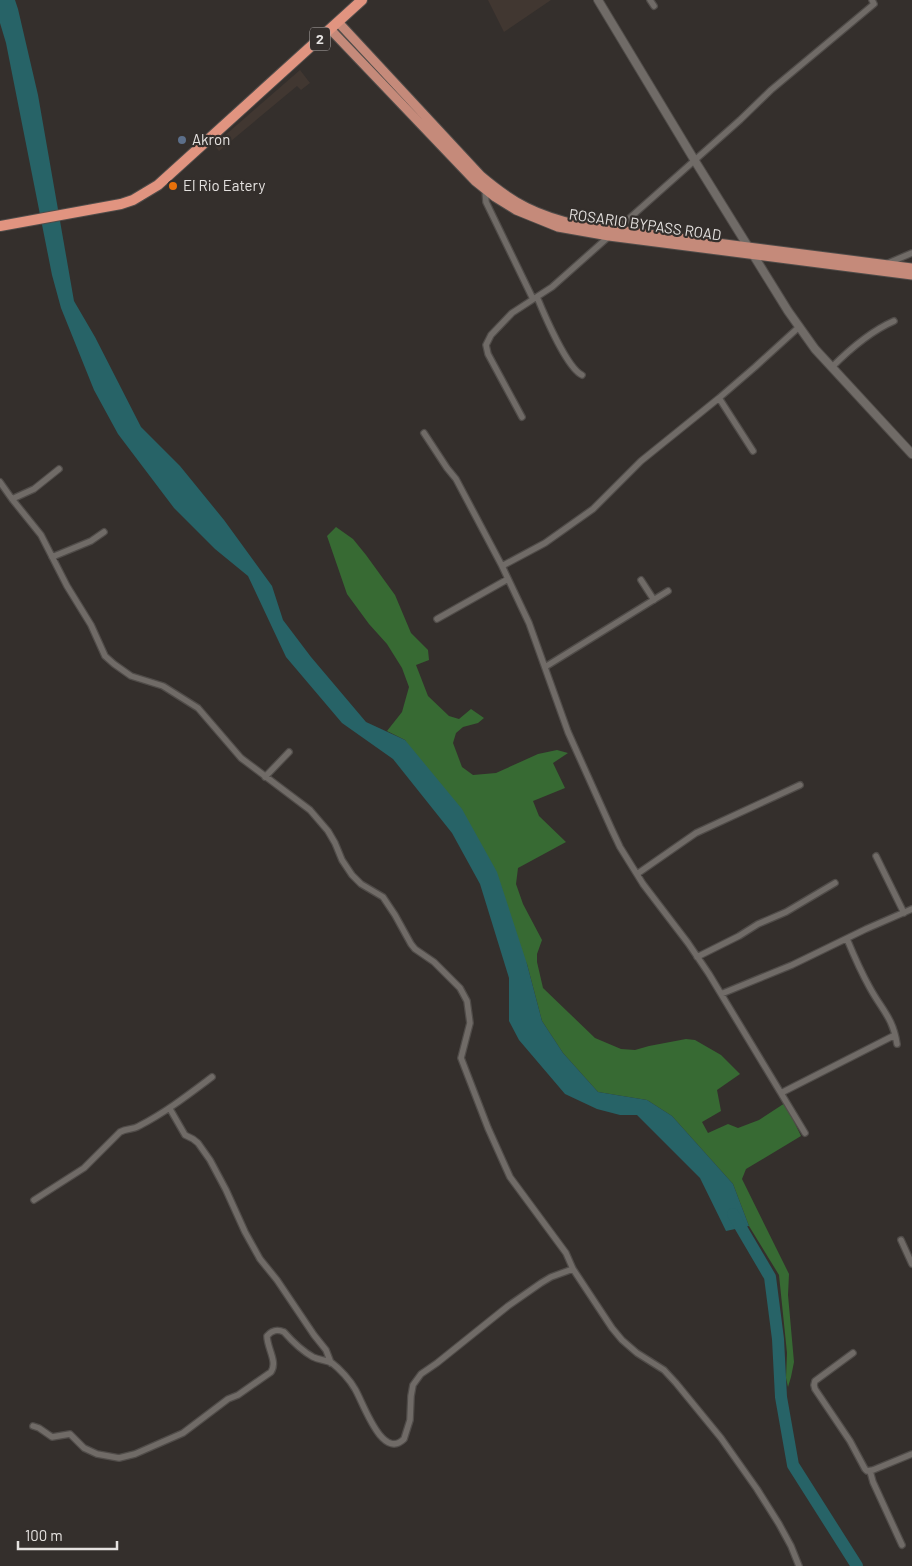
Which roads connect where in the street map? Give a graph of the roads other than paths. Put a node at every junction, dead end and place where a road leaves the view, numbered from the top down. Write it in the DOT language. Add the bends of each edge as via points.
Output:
graph roads {
  1 [pos="362,0"];
  2 [pos="598,0"];
  3 [pos="650,0"];
  4 [pos="872,0"];
  5 [pos="654,6"];
  6 [pos="334,26"];
  7 [pos="694,161"];
  8 [pos="485,189"];
  9 [pos="0,226"];
  10 [pos="612,233"];
  11 [pos="750,250"];
  12 [pos="912,253"];
  13 [pos="885,265"];
  14 [pos="912,268"];
  15 [pos="912,275"];
  16 [pos="535,298"];
  17 [pos="894,321"];
  18 [pos="799,326"];
  19 [pos="832,367"];
  20 [pos="582,375"];
  21 [pos="719,398"];
  22 [pos="522,418"];
  23 [pos="424,433"];
  24 [pos="753,452"];
  25 [pos="912,454"];
  26 [pos="59,469"];
  27 [pos="0,482"];
  28 [pos="12,499"];
  29 [pos="104,532"];
  30 [pos="52,557"];
  31 [pos="502,566"];
  32 [pos="508,580"];
  33 [pos="641,580"];
  34 [pos="668,591"];
  35 [pos="654,600"];
  36 [pos="437,619"];
  37 [pos="545,667"];
  38 [pos="289,752"];
  39 [pos="265,777"];
  40 [pos="800,784"];
  41 [pos="876,856"];
  42 [pos="637,874"];
  43 [pos="835,883"];
  44 [pos="912,909"];
  45 [pos="904,913"];
  46 [pos="847,939"];
  47 [pos="697,956"];
  48 [pos="721,994"];
  49 [pos="895,1035"];
  50 [pos="896,1044"];
  51 [pos="212,1077"];
  52 [pos="781,1093"];
  53 [pos="170,1109"];
  54 [pos="805,1132"];
  55 [pos="34,1200"];
  56 [pos="901,1240"];
  57 [pos="912,1264"];
  58 [pos="573,1270"];
  59 [pos="853,1353"];
  60 [pos="331,1363"];
  61 [pos="33,1426"];
  62 [pos="912,1454"];
  63 [pos="870,1471"];
  64 [pos="902,1545"];
  65 [pos="799,1566"];
  1 -- 6 [label="highway, 2"];
  2 -- 7 [label="street"];
  3 -- 5 [label="street"];
  4 -- 7 [label="street" via="874,4 782,80"];
  6 -- 8 [label="main road, ROSARIO BYPASS ROAD"];
  6 -- 9 [label="highway, 2" via="158,185 133,200"];
  6 -- 10 [label="main road, ROSARIO BYPASS ROAD" via="498,191 539,214"];
  7 -- 10 [label="street"];
  7 -- 11 [label="street"];
  8 -- 10 [label="main road, ROSARIO BYPASS ROAD" via="516,210 558,227"];
  8 -- 16 [label="street" via="486,202"];
  10 -- 11 [label="main road, ROSARIO BYPASS ROAD"];
  10 -- 16 [label="street" via="552,287"];
  11 -- 13 [label="main road, ROSARIO BYPASS ROAD"];
  11 -- 15 [label="main road, ROSARIO BYPASS ROAD"];
  11 -- 18 [label="street"];
  12 -- 13 [label="street"];
  13 -- 14 [label="main road, ROSARIO BYPASS ROAD"];
  16 -- 20 [label="street" via="573,369"];
  16 -- 22 [label="street" via="502,322 486,345"];
  17 -- 19 [label="street"];
  18 -- 19 [label="street"];
  18 -- 21 [label="street"];
  19 -- 25 [label="street"];
  21 -- 24 [label="street"];
  21 -- 31 [label="street" via="641,461 594,509 545,543"];
  23 -- 31 [label="street" via="456,480"];
  26 -- 28 [label="street" via="34,489"];
  27 -- 28 [label="street"];
  28 -- 30 [label="street" via="38,529"];
  29 -- 30 [label="street"];
  30 -- 39 [label="street" via="109,660 131,676 163,686 198,708 241,758"];
  31 -- 32 [label="street"];
  32 -- 36 [label="street"];
  32 -- 37 [label="street"];
  33 -- 35 [label="street"];
  34 -- 35 [label="street"];
  35 -- 37 [label="street"];
  37 -- 42 [label="street" via="589,780"];
  38 -- 39 [label="street"];
  39 -- 58 [label="street" via="317,818 328,831 352,876 383,897 411,944 448,975 466,997 470,1023 460,1056 488,1128 510,1177 566,1253"];
  40 -- 42 [label="street" via="696,833"];
  41 -- 45 [label="street"];
  42 -- 47 [label="street"];
  43 -- 47 [label="street" via="786,912"];
  44 -- 45 [label="street"];
  45 -- 46 [label="street"];
  46 -- 48 [label="street"];
  46 -- 49 [label="street" via="858,965 892,1023"];
  47 -- 48 [label="street"];
  48 -- 52 [label="street"];
  49 -- 50 [label="street"];
  49 -- 52 [label="street"];
  51 -- 53 [label="street"];
  52 -- 54 [label="street"];
  53 -- 55 [label="street" via="136,1128 120,1132 84,1168"];
  53 -- 60 [label="street" via="185,1135 198,1143 210,1160 260,1258 326,1350"];
  56 -- 57 [label="street"];
  58 -- 60 [label="street" via="541,1283 421,1374 413,1385 410,1420 404,1440 399,1444 390,1444 378,1432 355,1389"];
  58 -- 65 [label="street" via="622,1340 637,1354 664,1370 721,1438 779,1524"];
  59 -- 63 [label="street" via="814,1385 865,1469"];
  60 -- 61 [label="street" via="314,1358 284,1332 276,1330 267,1336 274,1363 271,1372 183,1433 126,1457 97,1454 84,1448 70,1434 52,1437"];
  62 -- 63 [label="street"];
  63 -- 64 [label="street"];
}
